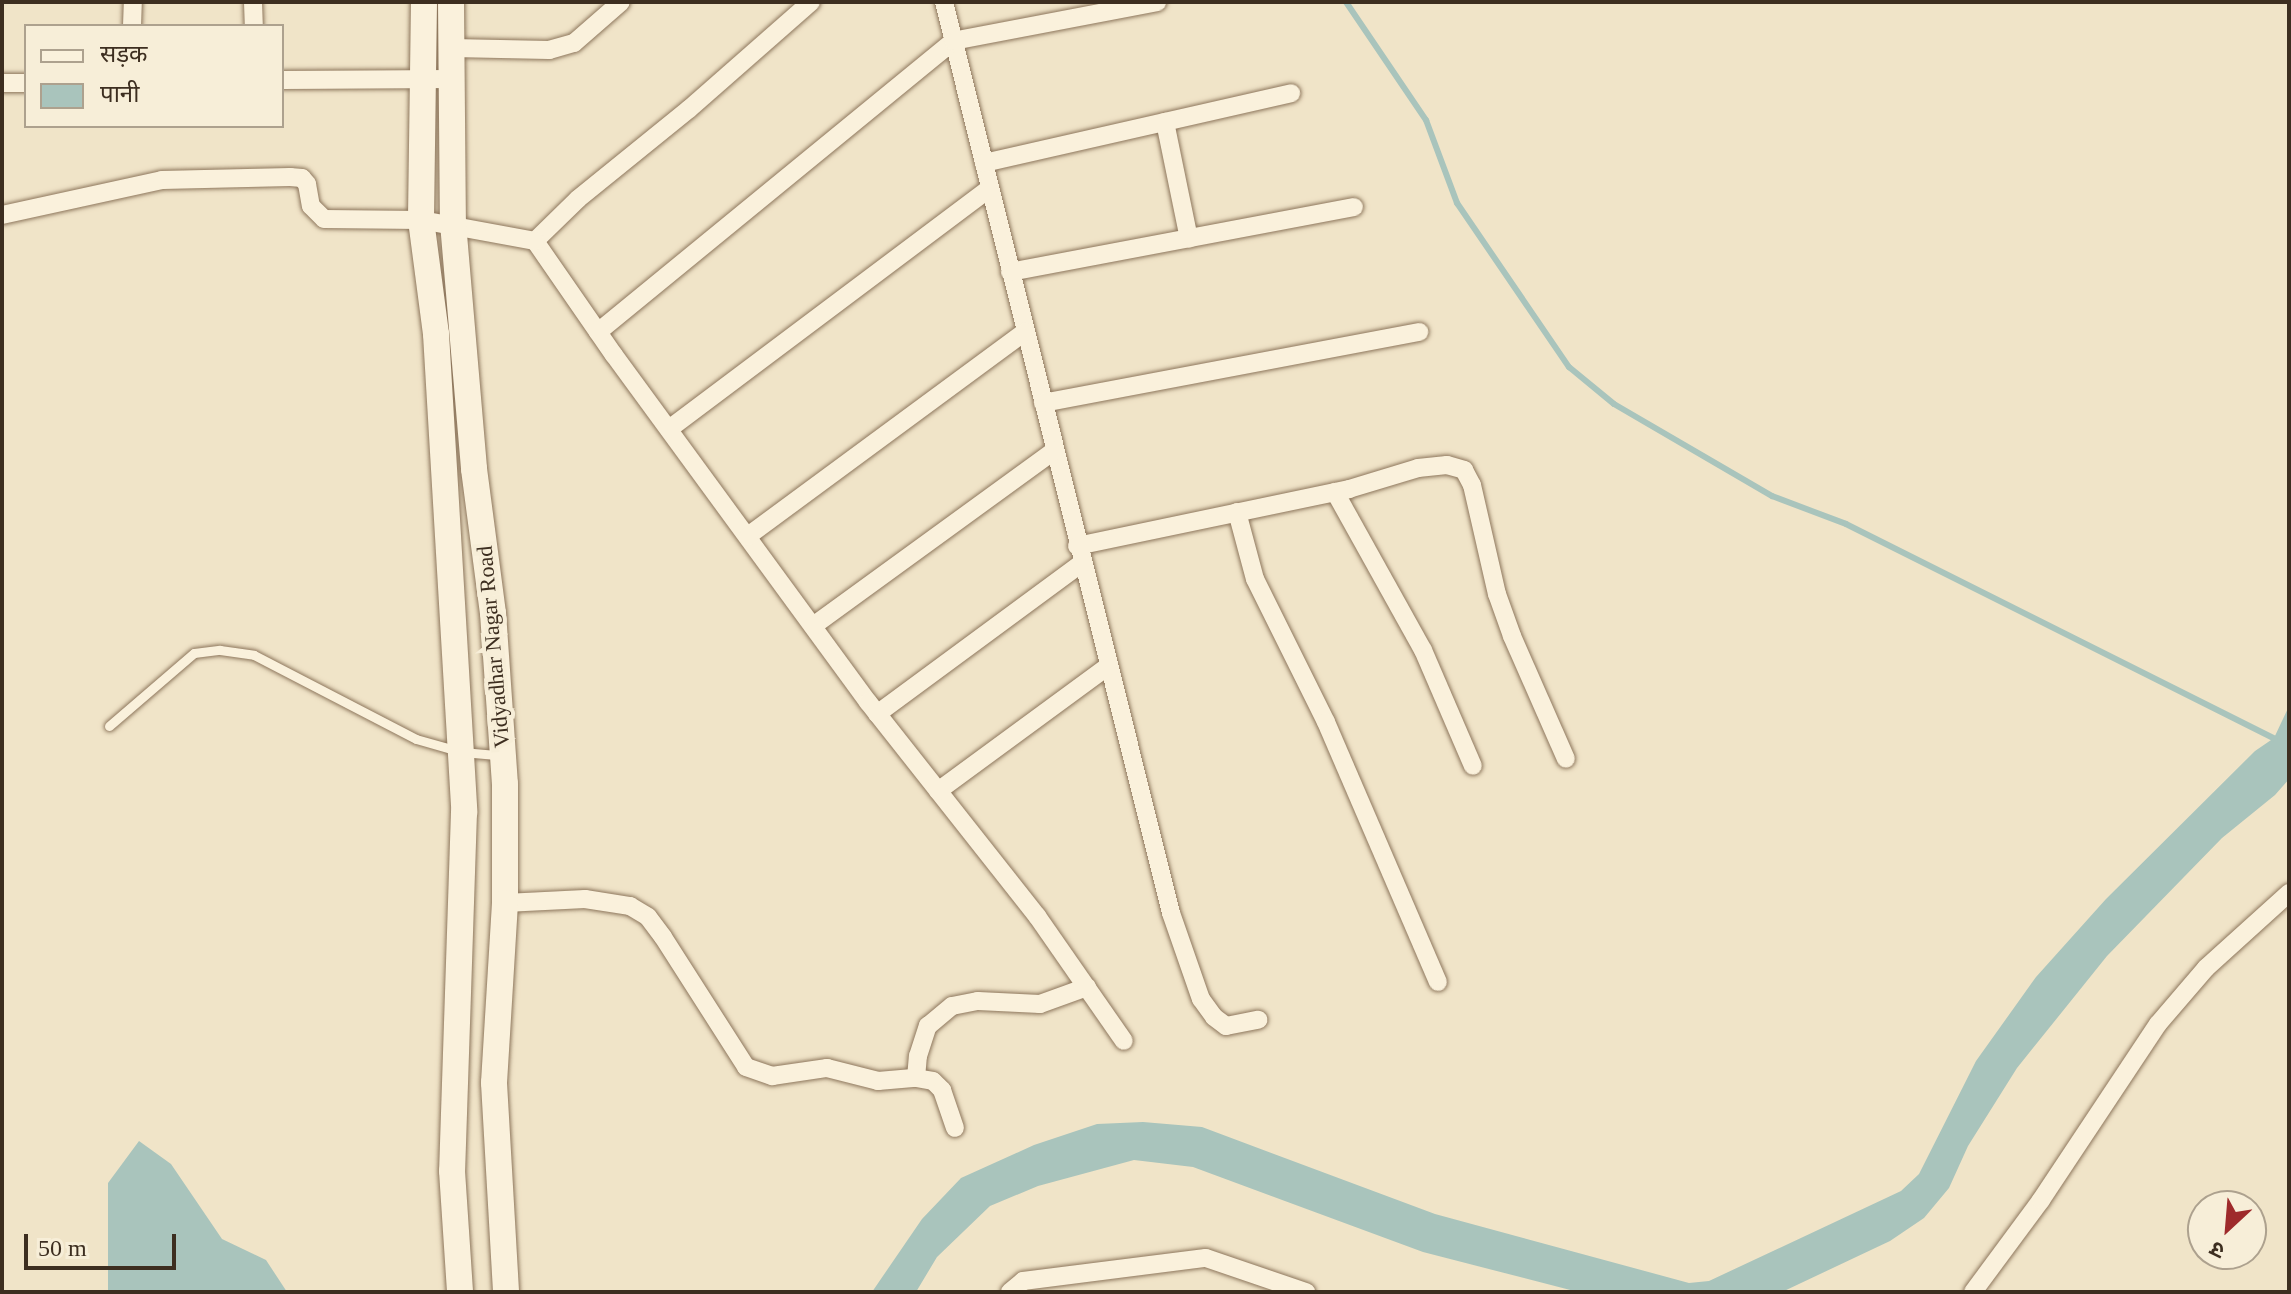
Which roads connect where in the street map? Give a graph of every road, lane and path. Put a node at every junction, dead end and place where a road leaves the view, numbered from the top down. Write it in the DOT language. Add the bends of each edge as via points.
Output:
graph roads {
  1 [pos="133,2"];
  2 [pos="253,2"];
  3 [pos="424,2"];
  4 [pos="451,2"];
  5 [pos="621,2"];
  6 [pos="811,2"];
  7 [pos="944,2"];
  8 [pos="1157,2"];
  9 [pos="132,24"];
  10 [pos="254,24"];
  11 [pos="953,41"];
  12 [pos="452,48"];
  13 [pos="423,78"];
  14 [pos="452,79"];
  15 [pos="284,80"];
  16 [pos="2,83"];
  17 [pos="24,83"];
  18 [pos="1291,93"];
  19 [pos="1165,122"];
  20 [pos="984,163"];
  21 [pos="990,188"];
  22 [pos="1354,207"];
  23 [pos="2,215"];
  24 [pos="421,220"];
  25 [pos="453,223"];
  26 [pos="1189,239"];
  27 [pos="535,241"];
  28 [pos="1010,272"];
  29 [pos="598,332"];
  30 [pos="1025,332"];
  31 [pos="1419,332"];
  32 [pos="1043,403"];
  33 [pos="669,429"];
  34 [pos="1054,451"];
  35 [pos="1335,492"];
  36 [pos="1237,512"];
  37 [pos="748,536"];
  38 [pos="1080,554"];
  39 [pos="813,626"];
  40 [pos="1107,667"];
  41 [pos="877,714"];
  42 [pos="109,726"];
  43 [pos="462,752"];
  44 [pos="503,755"];
  45 [pos="1566,759"];
  46 [pos="1473,766"];
  47 [pos="938,791"];
  48 [pos="2289,893"];
  49 [pos="505,903"];
  50 [pos="1438,982"];
  51 [pos="1087,987"];
  52 [pos="1258,1020"];
  53 [pos="1124,1041"];
  54 [pos="916,1078"];
  55 [pos="955,1128"];
  56 [pos="1109,1272"];
  57 [pos="460,1292"];
  58 [pos="506,1292"];
  59 [pos="1010,1292"];
  60 [pos="1112,1292"];
  61 [pos="1306,1292"];
  62 [pos="1973,1292"];
  1 -- 9 [label="street"];
  2 -- 10 [label="street"];
  3 -- 13 [label="main road, Vidyadhar Nagar Road"];
  4 -- 12 [label="main road, Vidyadhar Nagar Road"];
  5 -- 12 [label="street" via="574,43 549,50"];
  6 -- 27 [label="street"];
  7 -- 11 [label="street"];
  8 -- 11 [label="street"];
  11 -- 20 [label="street"];
  11 -- 29 [label="street"];
  12 -- 14 [label="main road, Vidyadhar Nagar Road"];
  13 -- 14 [label="street"];
  13 -- 15 [label="street"];
  13 -- 24 [label="main road, Vidyadhar Nagar Road"];
  14 -- 25 [label="main road, Vidyadhar Nagar Road"];
  16 -- 17 [label="street"];
  18 -- 19 [label="street"];
  19 -- 20 [label="street"];
  19 -- 26 [label="street"];
  20 -- 21 [label="street"];
  21 -- 28 [label="street"];
  21 -- 33 [label="street"];
  22 -- 26 [label="street"];
  23 -- 24 [label="street" via="162,180 290,177 307,184 311,206 324,219"];
  24 -- 25 [label="street"];
  24 -- 43 [label="main road, Vidyadhar Nagar Road" via="436,334"];
  25 -- 27 [label="street"];
  25 -- 44 [label="main road, Vidyadhar Nagar Road"];
  26 -- 28 [label="street"];
  27 -- 29 [label="street"];
  28 -- 30 [label="street"];
  29 -- 33 [label="street"];
  30 -- 32 [label="street"];
  30 -- 37 [label="street"];
  31 -- 32 [label="street"];
  32 -- 34 [label="street"];
  33 -- 37 [label="street"];
  34 -- 38 [label="street"];
  34 -- 39 [label="street"];
  35 -- 36 [label="street"];
  35 -- 45 [label="street" via="1418,468 1447,465 1464,470 1497,594"];
  35 -- 46 [label="street" via="1423,650"];
  36 -- 38 [label="street"];
  36 -- 50 [label="street" via="1255,579 1326,722"];
  37 -- 39 [label="street"];
  38 -- 40 [label="street"];
  38 -- 41 [label="street"];
  39 -- 41 [label="street"];
  40 -- 47 [label="street"];
  40 -- 52 [label="street" via="1171,913 1201,999 1226,1026"];
  41 -- 47 [label="street"];
  42 -- 43 [label="lane" via="194,653 220,650 254,655 416,739"];
  43 -- 44 [label="lane"];
  43 -- 57 [label="main road, Vidyadhar Nagar Road" via="452,1171"];
  44 -- 49 [label="main road, Vidyadhar Nagar Road"];
  47 -- 51 [label="street"];
  48 -- 62 [label="street" via="2206,968 2158,1024"];
  49 -- 54 [label="street" via="585,899 630,906 648,917 738,1057 758,1074 827,1068 878,1081"];
  49 -- 58 [label="main road, Vidyadhar Nagar Road" via="494,1083"];
  51 -- 53 [label="street"];
  51 -- 54 [label="street" via="1040,1004 978,1001 952,1006 928,1026"];
  54 -- 55 [label="street" via="933,1081 942,1090"];
  56 -- 59 [label="street" via="1023,1281"];
  56 -- 60 [label="street"];
  56 -- 61 [label="street" via="1206,1258"];
}
